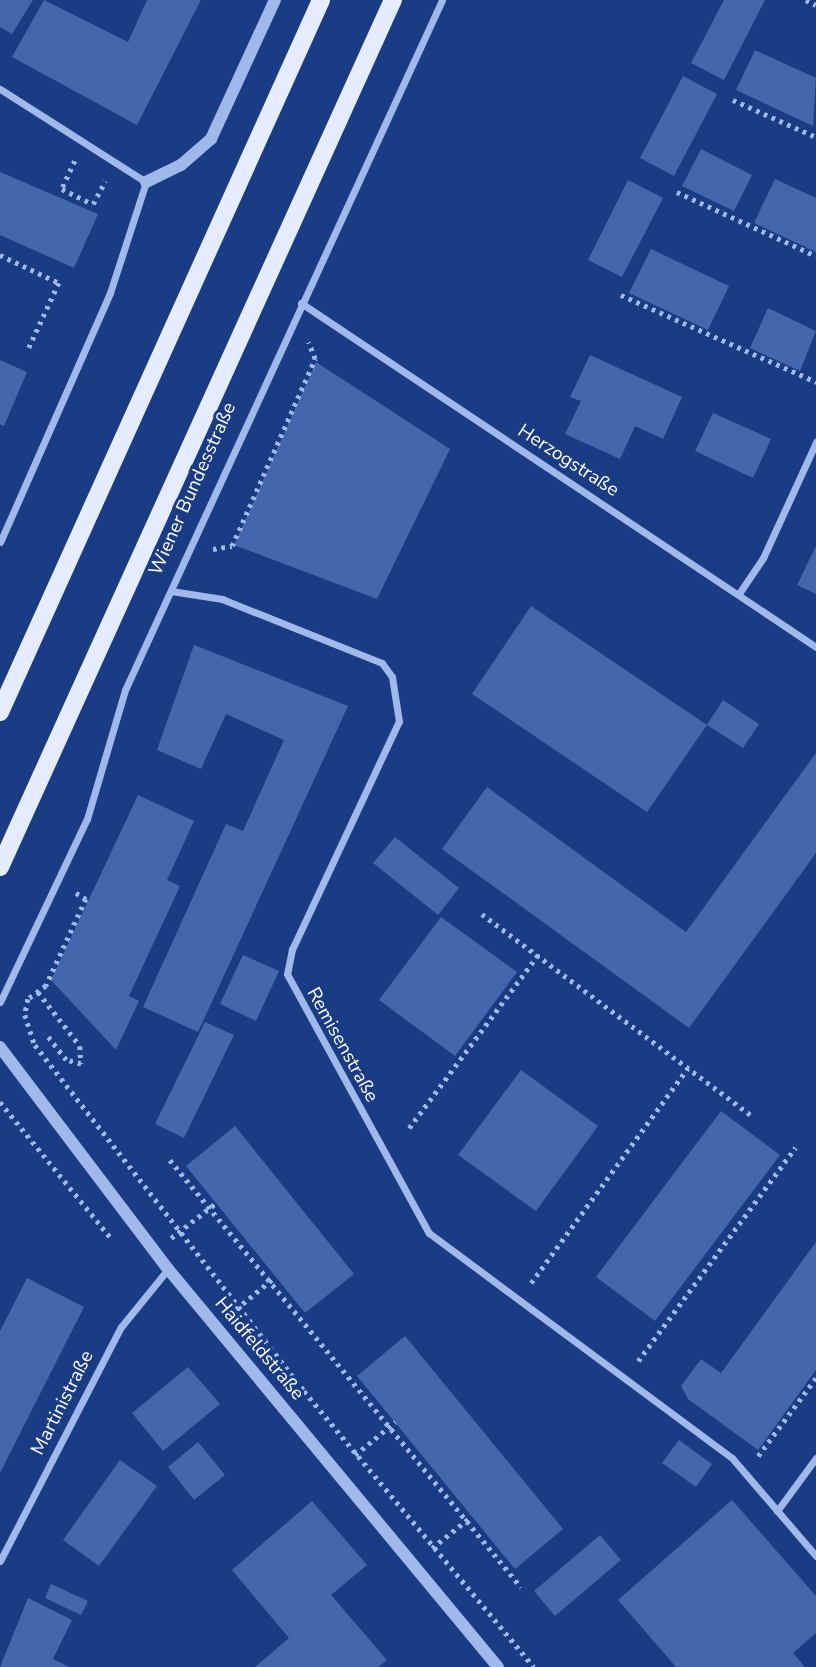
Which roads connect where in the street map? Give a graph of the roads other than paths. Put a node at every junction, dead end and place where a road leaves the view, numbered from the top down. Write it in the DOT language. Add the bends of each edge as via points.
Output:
graph roads {
  1 [pos="275,0"];
  2 [pos="321,0"];
  3 [pos="393,0"];
  4 [pos="442,0"];
  5 [pos="0,89"];
  6 [pos="146,182"];
  7 [pos="301,303"];
  8 [pos="816,442"];
  9 [pos="0,542"];
  10 [pos="171,591"];
  11 [pos="740,592"];
  12 [pos="816,647"];
  13 [pos="0,712"];
  14 [pos="0,867"];
  15 [pos="0,1002"];
  16 [pos="0,1047"];
  17 [pos="168,1269"];
  18 [pos="816,1458"];
  19 [pos="777,1511"];
  20 [pos="816,1556"];
  21 [pos="0,1560"];
  22 [pos="498,1667"];
  1 -- 6 [label="street" via="211,139 181,165"];
  2 -- 13 [label="main road"];
  3 -- 14 [label="main road, Wiener Bundesstraße"];
  4 -- 7 [label="street, Wiener Bundesstraße"];
  5 -- 6 [label="street"];
  6 -- 9 [label="street" via="110,293"];
  7 -- 10 [label="street, Wiener Bundesstraße"];
  7 -- 11 [label="street, Herzogstraße"];
  8 -- 11 [label="street" via="763,558"];
  10 -- 15 [label="street, Wiener Bundesstraße" via="125,690 87,819"];
  10 -- 19 [label="street, Remisenstraße" via="222,599 382,663 392,677 399,721 292,949 287,974 429,1233 732,1458"];
  11 -- 12 [label="street, Herzogstraße"];
  16 -- 17 [label="street, Haidfeldstraße"];
  17 -- 21 [label="street, Martinistraße" via="121,1327"];
  17 -- 22 [label="street, Haidfeldstraße"];
  18 -- 19 [label="street"];
  19 -- 20 [label="street, Remisenstraße"];
}
